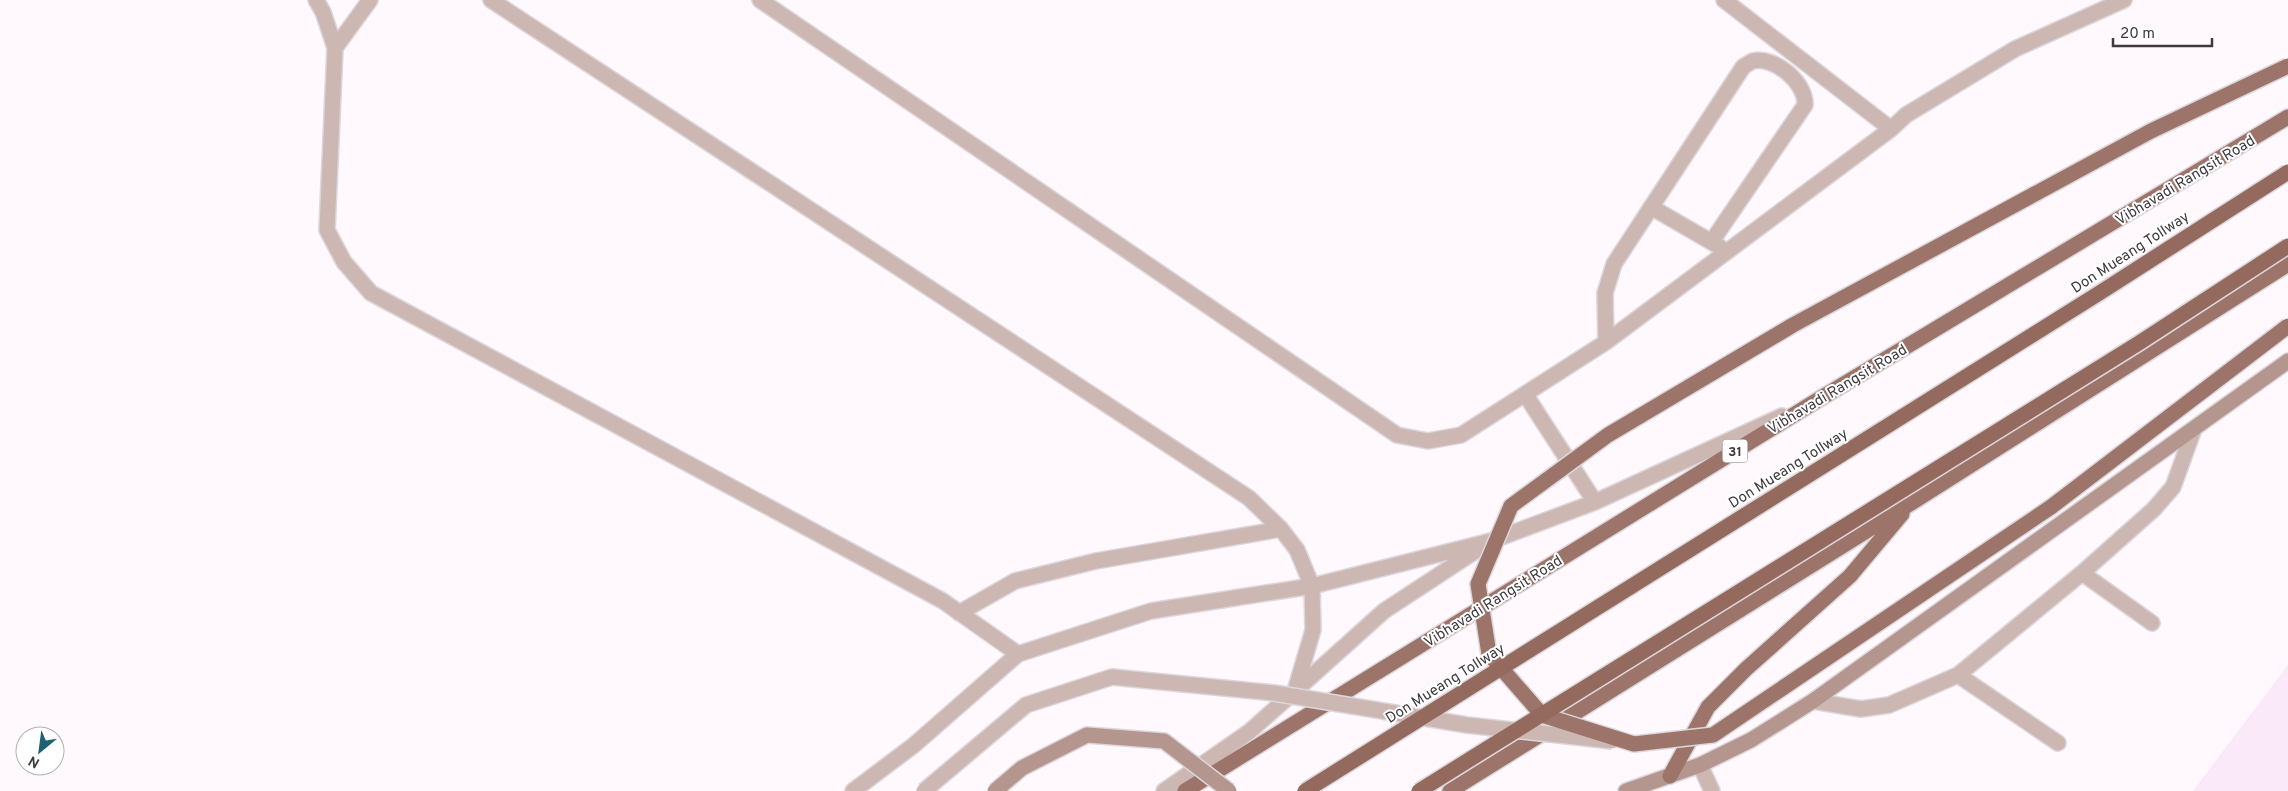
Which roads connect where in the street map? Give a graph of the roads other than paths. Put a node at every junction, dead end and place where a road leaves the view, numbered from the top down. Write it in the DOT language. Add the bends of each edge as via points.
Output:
graph roads {
  1 [pos="316,0"];
  2 [pos="370,0"];
  3 [pos="491,0"];
  4 [pos="760,0"];
  5 [pos="1724,0"];
  6 [pos="2124,0"];
  7 [pos="335,48"];
  8 [pos="2288,66"];
  9 [pos="2288,117"];
  10 [pos="1891,129"];
  11 [pos="2288,172"];
  12 [pos="1652,207"];
  13 [pos="1712,242"];
  14 [pos="2288,246"];
  15 [pos="1728,252"];
  16 [pos="2288,264"];
  17 [pos="2288,326"];
  18 [pos="1606,342"];
  19 [pos="2288,361"];
  20 [pos="1525,394"];
  21 [pos="1821,398"];
  22 [pos="2194,428"];
  23 [pos="1595,502"];
  24 [pos="1913,502"];
  25 [pos="1281,529"];
  26 [pos="1491,541"];
  27 [pos="2082,573"];
  28 [pos="1312,586"];
  29 [pos="959,613"];
  30 [pos="2152,623"];
  31 [pos="1018,654"];
  32 [pos="1958,675"];
  33 [pos="1294,691"];
  34 [pos="1814,701"];
  35 [pos="2058,743"];
  36 [pos="1634,744"];
  37 [pos="1700,765"];
  38 [pos="1670,776"];
  39 [pos="853,791"];
  40 [pos="924,791"];
  41 [pos="995,791"];
  42 [pos="1164,791"];
  43 [pos="1185,791"];
  44 [pos="1229,791"];
  45 [pos="1305,791"];
  46 [pos="1419,791"];
  47 [pos="1450,791"];
  48 [pos="1626,791"];
  49 [pos="1712,791"];
  1 -- 7 [label="street"];
  2 -- 7 [label="street"];
  3 -- 25 [label="street" via="1249,498"];
  4 -- 20 [label="street" via="1398,435 1428,441 1461,436"];
  5 -- 10 [label="street"];
  6 -- 10 [label="street" via="2016,49 1906,115"];
  7 -- 29 [label="street" via="327,230 344,262 370,293"];
  8 -- 36 [label="highway, bridge" via="2151,131 1793,325 1608,435 1511,506 1478,584 1489,654 1542,716"];
  9 -- 21 [label="highway, Vibhavadi Rangsit Road / 31"];
  10 -- 15 [label="street"];
  11 -- 45 [label="highway, Don Mueang Tollway, bridge"];
  12 -- 13 [label="street"];
  12 -- 13 [label="street" via="1743,67 1753,61 1779,67 1801,86 1805,104"];
  12 -- 18 [label="street" via="1614,264 1605,293"];
  13 -- 15 [label="street"];
  14 -- 46 [label="highway, bridge" via="2139,343"];
  15 -- 18 [label="street"];
  16 -- 24 [label="highway"];
  17 -- 36 [label="highway, bridge" via="2051,507 1713,734"];
  18 -- 20 [label="street"];
  19 -- 22 [label="main road"];
  20 -- 23 [label="street"];
  21 -- 23 [label="street"];
  21 -- 43 [label="highway, Vibhavadi Rangsit Road / 31"];
  22 -- 27 [label="street" via="2173,487"];
  22 -- 34 [label="main road"];
  23 -- 26 [label="street"];
  24 -- 38 [label="highway" via="1850,576 1708,707"];
  24 -- 47 [label="highway"];
  25 -- 28 [label="street" via="1297,550"];
  25 -- 29 [label="street" via="1096,561 1015,581"];
  26 -- 28 [label="street"];
  26 -- 33 [label="street" via="1384,611"];
  27 -- 30 [label="street"];
  27 -- 32 [label="street"];
  28 -- 31 [label="street" via="1151,612"];
  28 -- 33 [label="street" via="1313,630"];
  29 -- 31 [label="street"];
  31 -- 39 [label="street" via="914,745"];
  32 -- 34 [label="street" via="1889,705 1861,709"];
  32 -- 35 [label="street"];
  33 -- 42 [label="street" via="1249,732"];
  34 -- 37 [label="main road" via="1751,740"];
  36 -- 40 [label="street, bridge" via="1467,725 1274,693 1112,677 1026,705"];
  37 -- 38 [label="main road"];
  37 -- 49 [label="street"];
  38 -- 48 [label="main road"];
  41 -- 44 [label="main road, bridge" via="1022,768 1087,736 1164,742"];
}
